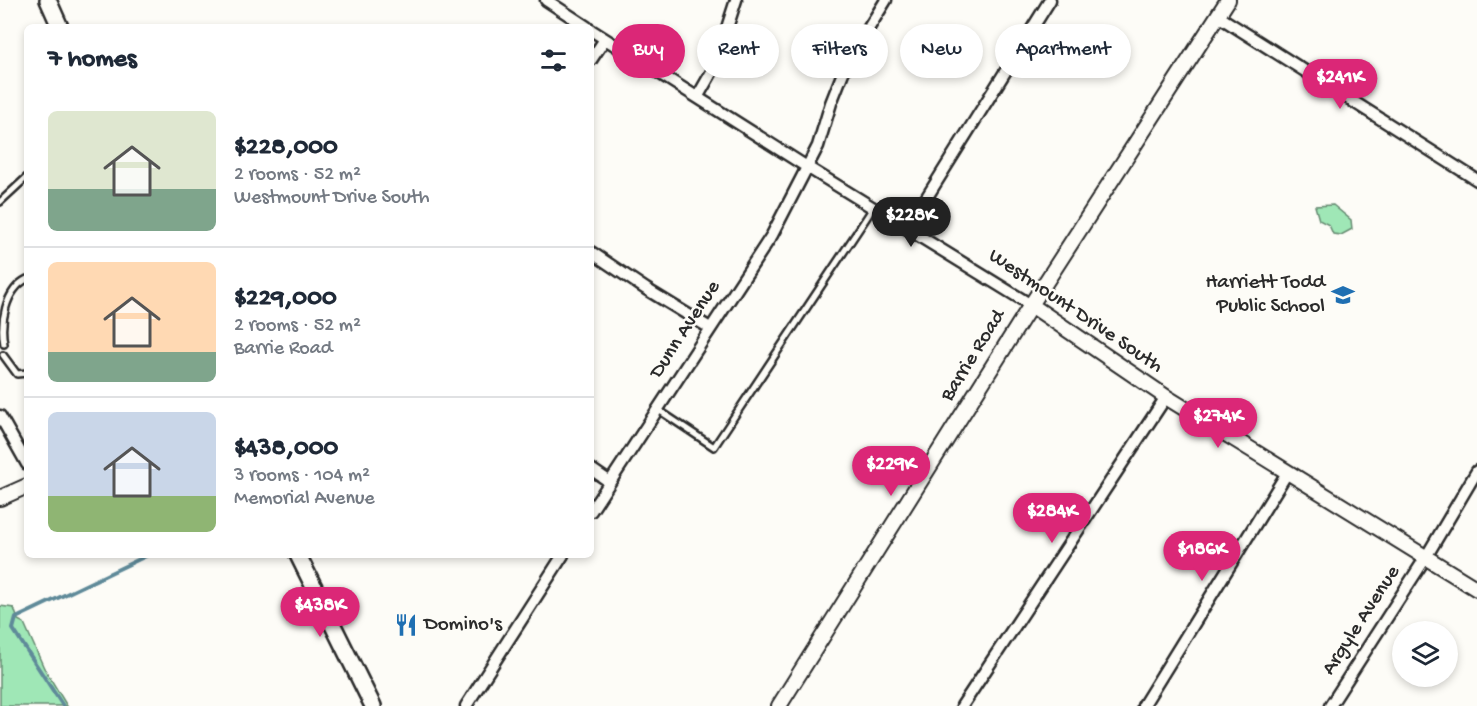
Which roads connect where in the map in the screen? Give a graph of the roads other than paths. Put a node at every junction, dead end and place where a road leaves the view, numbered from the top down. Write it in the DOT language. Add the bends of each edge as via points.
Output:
graph roads {
  1 [pos="48,0"];
  2 [pos="546,0"];
  3 [pos="736,0"];
  4 [pos="885,0"];
  5 [pos="1050,0"];
  6 [pos="1228,0"];
  7 [pos="1218,16"];
  8 [pos="59,24"];
  9 [pos="582,24"];
  10 [pos="594,32"];
  11 [pos="605,39"];
  12 [pos="594,56"];
  13 [pos="698,96"];
  14 [pos="807,167"];
  15 [pos="24,180"];
  16 [pos="1477,180"];
  17 [pos="0,202"];
  18 [pos="873,208"];
  19 [pos="907,229"];
  20 [pos="594,254"];
  21 [pos="24,282"];
  22 [pos="1031,305"];
  23 [pos="711,328"];
  24 [pos="4,344"];
  25 [pos="3,355"];
  26 [pos="24,373"];
  27 [pos="1166,397"];
  28 [pos="657,409"];
  29 [pos="0,416"];
  30 [pos="24,459"];
  31 [pos="594,471"];
  32 [pos="1477,471"];
  33 [pos="1287,473"];
  34 [pos="610,482"];
  35 [pos="24,487"];
  36 [pos="0,498"];
  37 [pos="594,506"];
  38 [pos="1426,557"];
  39 [pos="299,558"];
  40 [pos="561,558"];
  41 [pos="1477,589"];
  42 [pos="373,706"];
  43 [pos="466,706"];
  44 [pos="779,706"];
  45 [pos="962,706"];
  46 [pos="1143,706"];
  47 [pos="1330,706"];
  1 -- 8 [label="main road"];
  2 -- 9 [label="street"];
  3 -- 13 [label="street" via="714,68"];
  4 -- 14 [label="street, Dunn Avenue" via="846,65"];
  5 -- 19 [label="street"];
  6 -- 7 [label="street, Barrie Road"];
  7 -- 16 [label="street"];
  7 -- 22 [label="street, Barrie Road"];
  10 -- 11 [label="street, Westmount Drive South"];
  11 -- 12 [label="street"];
  11 -- 13 [label="street, Westmount Drive South"];
  13 -- 14 [label="street, Westmount Drive South"];
  14 -- 18 [label="street, Westmount Drive South"];
  14 -- 23 [label="street, Dunn Avenue" via="772,235"];
  15 -- 17 [label="lane"];
  18 -- 19 [label="street, Westmount Drive South"];
  18 -- 28 [label="lane" via="714,447"];
  19 -- 22 [label="street, Westmount Drive South"];
  20 -- 23 [label="street"];
  21 -- 24 [label="lane" via="6,304 1,331"];
  22 -- 27 [label="street, Westmount Drive South"];
  22 -- 44 [label="street, Barrie Road"];
  23 -- 28 [label="street, Dunn Avenue"];
  25 -- 26 [label="lane" via="17,374"];
  27 -- 33 [label="street, Westmount Drive South"];
  27 -- 45 [label="street"];
  28 -- 34 [label="street, Dunn Avenue"];
  29 -- 30 [label="street"];
  31 -- 34 [label="street"];
  32 -- 38 [label="street, Argyle Avenue"];
  33 -- 38 [label="street, Westmount Drive South"];
  33 -- 46 [label="street"];
  34 -- 37 [label="street, Dunn Avenue"];
  35 -- 36 [label="street"];
  38 -- 41 [label="street, Westmount Drive South"];
  38 -- 47 [label="street, Argyle Avenue"];
  39 -- 42 [label="main road"];
  40 -- 43 [label="street"];
}
